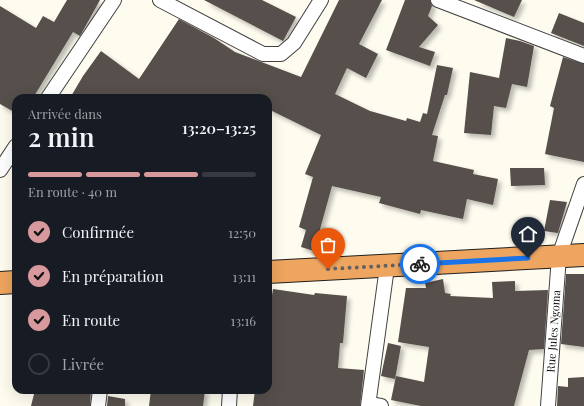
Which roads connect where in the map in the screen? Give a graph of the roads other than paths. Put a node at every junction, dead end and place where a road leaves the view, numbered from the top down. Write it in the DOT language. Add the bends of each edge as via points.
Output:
graph roads {
  1 [pos="114,0"];
  2 [pos="160,0"];
  3 [pos="321,0"];
  4 [pos="438,0"];
  5 [pos="584,56"];
  6 [pos="51,94"];
  7 [pos="12,152"];
  8 [pos="0,170"];
  9 [pos="584,184"];
  10 [pos="584,255"];
  11 [pos="559,256"];
  12 [pos="387,267"];
  13 [pos="272,272"];
  14 [pos="12,282"];
  15 [pos="0,283"];
  16 [pos="100,394"];
  17 [pos="230,394"];
  18 [pos="373,405"];
  19 [pos="98,406"];
  20 [pos="228,406"];
  21 [pos="548,406"];
  1 -- 6 [label="street"];
  2 -- 3 [label="street" via="263,54 281,54 294,42"];
  4 -- 5 [label="street"];
  7 -- 8 [label="street"];
  9 -- 11 [label="street, Rue Jules Ngoma"];
  10 -- 11 [label="highway"];
  11 -- 12 [label="highway"];
  11 -- 21 [label="street, Rue Jules Ngoma"];
  12 -- 13 [label="highway"];
  12 -- 18 [label="street"];
  14 -- 15 [label="highway"];
  16 -- 19 [label="street"];
  17 -- 20 [label="street"];
}
